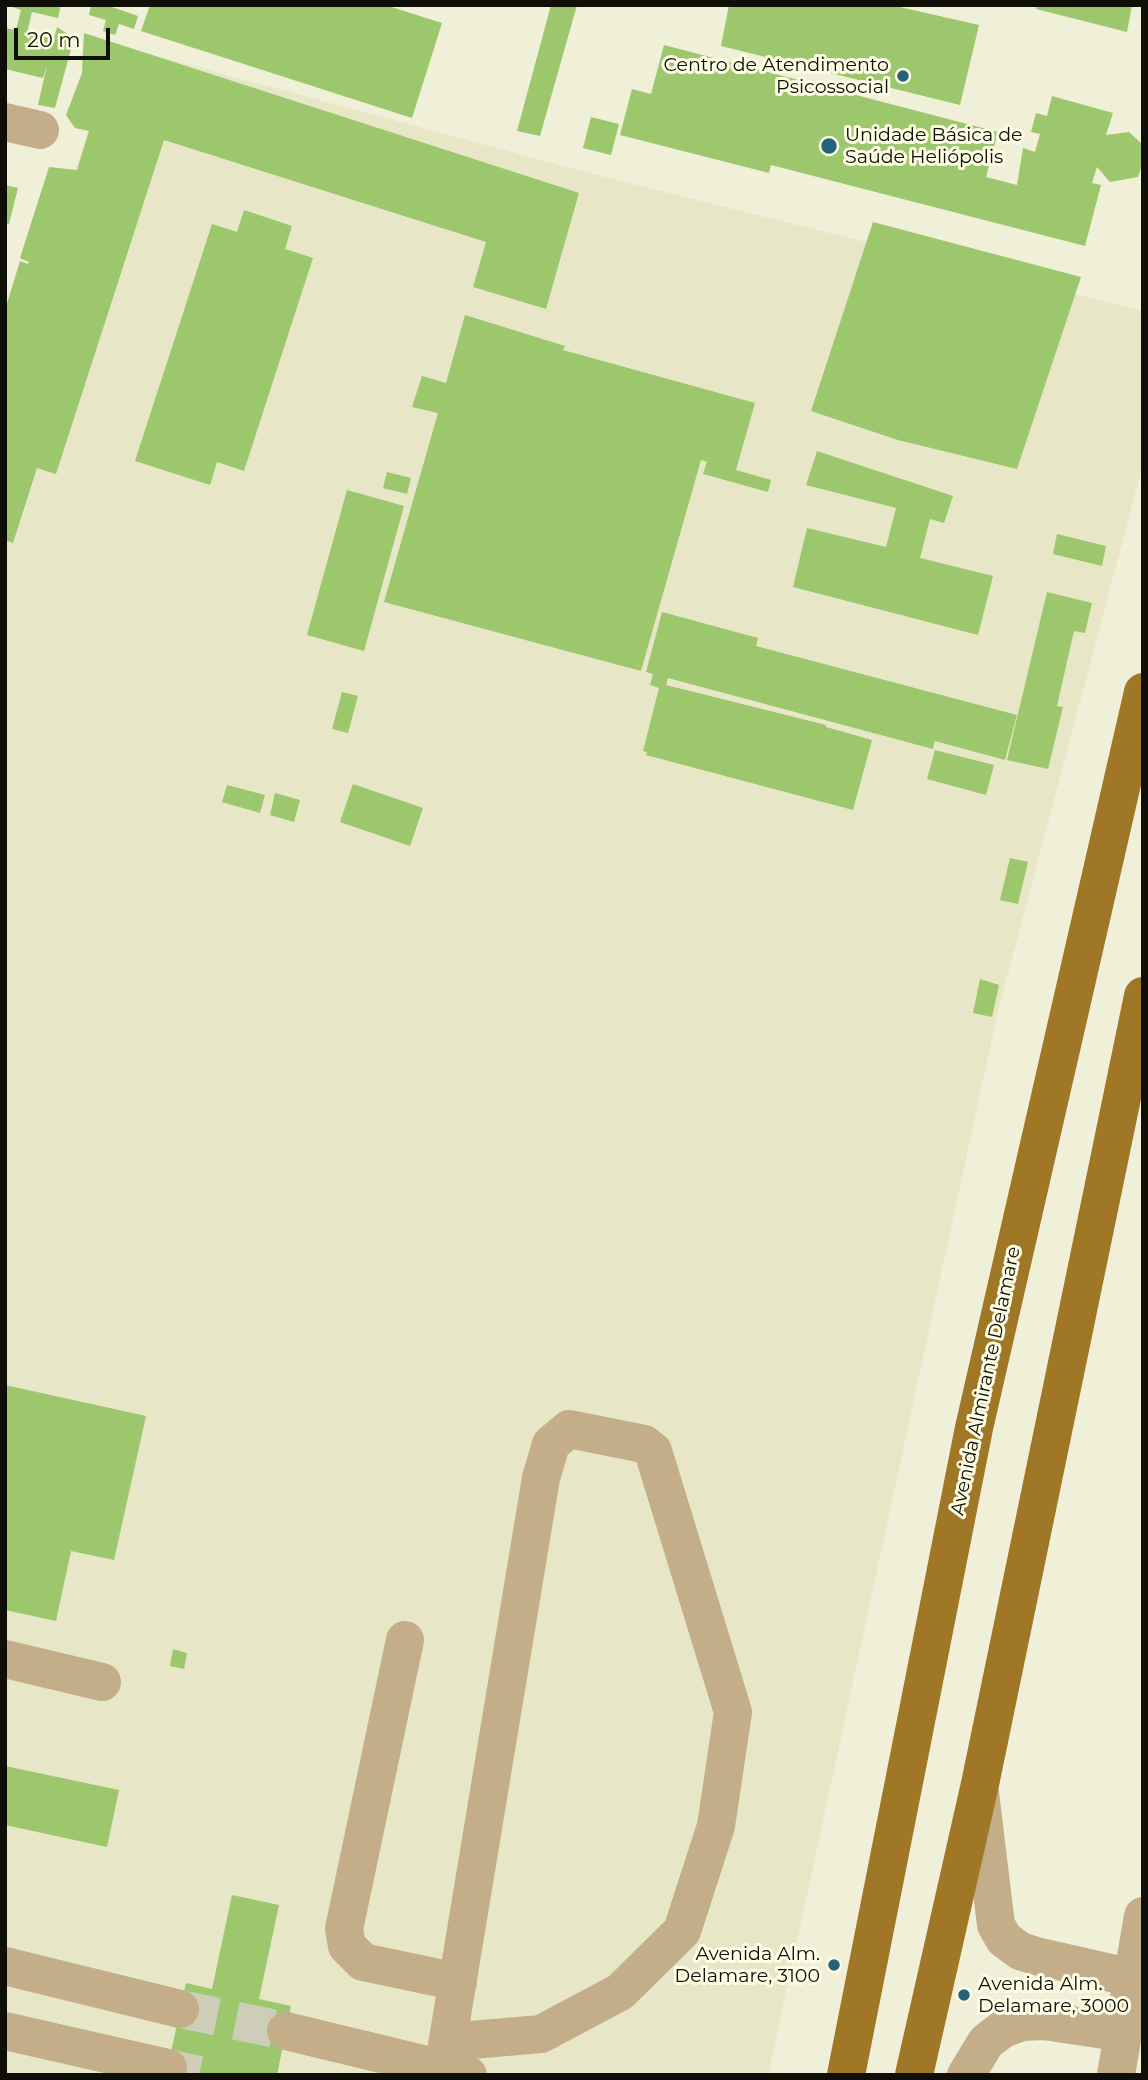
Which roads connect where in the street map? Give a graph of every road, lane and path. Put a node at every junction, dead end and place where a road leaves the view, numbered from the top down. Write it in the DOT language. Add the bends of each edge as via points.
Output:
graph roads {
  1 [pos="1143,692"];
  2 [pos="1143,996"];
  3 [pos="405,1640"];
  4 [pos="5,1659"];
  5 [pos="102,1682"];
  6 [pos="980,1784"];
  7 [pos="1143,1916"];
  8 [pos="5,1966"];
  9 [pos="458,1982"];
  10 [pos="1132,2006"];
  11 [pos="180,2009"];
  12 [pos="5,2031"];
  13 [pos="286,2031"];
  14 [pos="451,2065"];
  15 [pos="143,2068"];
  16 [pos="846,2075"];
  17 [pos="914,2075"];
  18 [pos="965,2075"];
  19 [pos="1116,2075"];
  1 -- 16 [label="main road, Avenida Almirante Delamare" via="974,1428"];
  2 -- 6 [label="main road"];
  3 -- 9 [label="lane" via="344,1929 347,1946 363,1962"];
  4 -- 5 [label="lane"];
  6 -- 10 [label="lane" via="996,1925 1004,1938 1020,1951"];
  6 -- 17 [label="main road"];
  7 -- 10 [label="lane"];
  8 -- 11 [label="lane"];
  9 -- 14 [label="lane"];
  9 -- 14 [label="lane" via="541,1478 551,1444 569,1429 644,1444 653,1451 733,1712 716,1826 682,1931 620,1992 541,2034"];
  10 -- 18 [label="lane" via="1022,2022 1003,2029 986,2042"];
  10 -- 19 [label="lane"];
  12 -- 15 [label="lane"];
  13 -- 14 [label="lane"];
}
